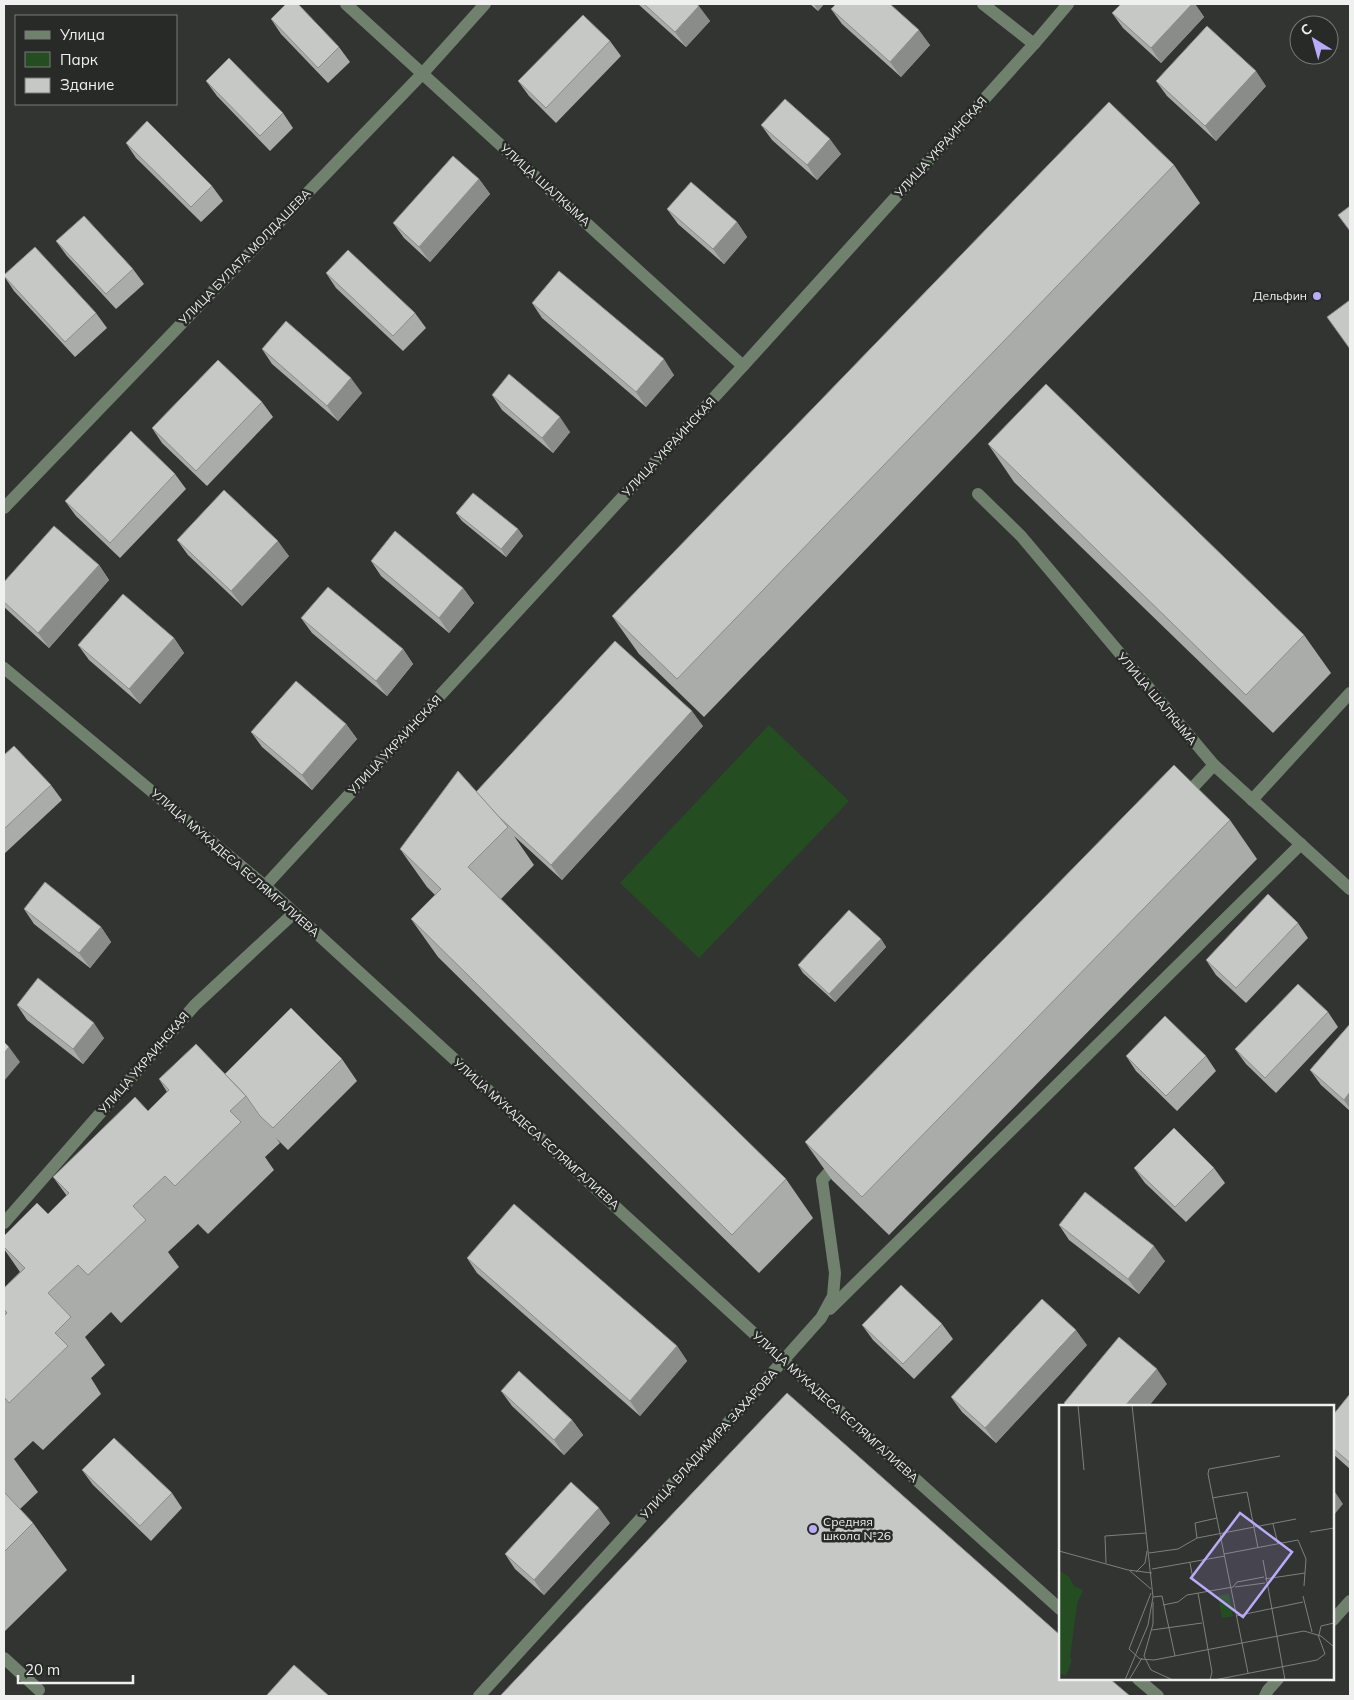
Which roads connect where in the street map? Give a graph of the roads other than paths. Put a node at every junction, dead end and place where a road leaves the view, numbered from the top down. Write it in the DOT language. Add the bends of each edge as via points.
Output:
graph roads {
  1 [pos="346,4"];
  2 [pos="485,4"];
  3 [pos="983,4"];
  4 [pos="1068,4"];
  5 [pos="1034,44"];
  6 [pos="423,73"];
  7 [pos="743,366"];
  8 [pos="978,494"];
  9 [pos="4,508"];
  10 [pos="4,668"];
  11 [pos="1350,693"];
  12 [pos="1214,765"];
  13 [pos="1252,800"];
  14 [pos="1173,808"];
  15 [pos="1301,844"];
  16 [pos="265,886"];
  17 [pos="1350,889"];
  18 [pos="294,913"];
  19 [pos="849,1151"];
  20 [pos="4,1223"];
  21 [pos="821,1318"];
  22 [pos="784,1361"];
  23 [pos="1350,1601"];
  24 [pos="1059,1608"];
  25 [pos="1334,1619"];
  26 [pos="4,1658"];
  27 [pos="1139,1680"];
  28 [pos="1277,1680"];
  29 [pos="39,1690"];
  30 [pos="479,1696"];
  31 [pos="1158,1696"];
  32 [pos="1265,1696"];
  1 -- 6 [label="street, УЛИЦА ШАЛКЫМА"];
  2 -- 6 [label="street, УЛИЦА БУЛАТА МОЛДАШЕВА"];
  3 -- 5 [label="street"];
  4 -- 5 [label="street, УЛИЦА УКРАИНСКАЯ"];
  5 -- 7 [label="street, УЛИЦА УКРАИНСКАЯ"];
  6 -- 7 [label="street, УЛИЦА ШАЛКЫМА"];
  6 -- 9 [label="street, УЛИЦА БУЛАТА МОЛДАШЕВА"];
  7 -- 16 [label="street, УЛИЦА УКРАИНСКАЯ"];
  8 -- 12 [label="street, УЛИЦА ШАЛКЫМА" via="1021,536"];
  10 -- 16 [label="street, УЛИЦА МУКАДЕСА ЕСЛЯМГАЛИЕВА"];
  11 -- 13 [label="street"];
  12 -- 13 [label="street, УЛИЦА ШАЛКЫМА"];
  12 -- 14 [label="street"];
  13 -- 15 [label="street, УЛИЦА ШАЛКЫМА"];
  15 -- 17 [label="street, УЛИЦА ШАЛКЫМА"];
  15 -- 21 [label="street"];
  16 -- 18 [label="street, УЛИЦА МУКАДЕСА ЕСЛЯМГАЛИЕВА"];
  18 -- 20 [label="street, УЛИЦА УКРАИНСКАЯ" via="195,1005"];
  18 -- 22 [label="street, УЛИЦА МУКАДЕСА ЕСЛЯМГАЛИЕВА"];
  19 -- 21 [label="street, УЛИЦА ВЛАДИМИРА ЗАХАРОВА" via="822,1180 835,1273 833,1296"];
  21 -- 22 [label="street, УЛИЦА ВЛАДИМИРА ЗАХАРОВА"];
  22 -- 24 [label="street, УЛИЦА МУКАДЕСА ЕСЛЯМГАЛИЕВА"];
  22 -- 30 [label="street, УЛИЦА ВЛАДИМИРА ЗАХАРОВА"];
  23 -- 25 [label="street"];
  26 -- 29 [label="street"];
  27 -- 31 [label="street"];
  28 -- 32 [label="street"];
}
